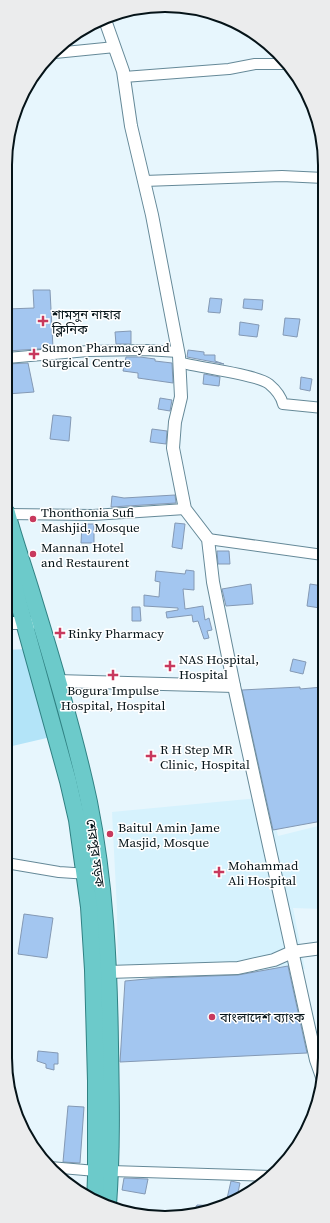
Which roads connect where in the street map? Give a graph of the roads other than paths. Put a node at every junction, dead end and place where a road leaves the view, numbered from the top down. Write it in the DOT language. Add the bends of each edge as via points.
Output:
graph roads {
  1 [pos="106,24"];
  2 [pos="115,47"];
  3 [pos="62,52"];
  4 [pos="280,64"];
  5 [pos="124,77"];
  6 [pos="318,178"];
  7 [pos="144,181"];
  8 [pos="179,357"];
  9 [pos="12,358"];
  10 [pos="318,408"];
  11 [pos="185,509"];
  12 [pos="12,513"];
  13 [pos="12,529"];
  14 [pos="208,539"];
  15 [pos="318,555"];
  16 [pos="12,579"];
  17 [pos="24,623"];
  18 [pos="12,624"];
  19 [pos="41,624"];
  20 [pos="57,682"];
  21 [pos="234,686"];
  22 [pos="12,864"];
  23 [pos="91,873"];
  24 [pos="318,949"];
  25 [pos="292,952"];
  26 [pos="108,972"];
  27 [pos="318,1066"];
  28 [pos="60,1169"];
  29 [pos="104,1171"];
  30 [pos="262,1176"];
  31 [pos="96,1195"];
  32 [pos="107,1200"];
  1 -- 2 [label="street"];
  2 -- 3 [label="street"];
  2 -- 5 [label="street"];
  4 -- 5 [label="street" via="255,64 229,69"];
  5 -- 7 [label="street" via="131,126"];
  6 -- 7 [label="street" via="282,176"];
  7 -- 8 [label="street"];
  8 -- 9 [label="street" via="146,350 88,351"];
  8 -- 10 [label="street" via="199,368 248,376 268,383 281,396 283,404"];
  8 -- 11 [label="street" via="181,397 175,422 173,448"];
  11 -- 12 [label="street" via="93,516"];
  11 -- 14 [label="street"];
  13 -- 19 [label="highway, শেরপুর সড়ক"];
  14 -- 15 [label="street"];
  14 -- 21 [label="street" via="213,582"];
  16 -- 17 [label="highway, শেরপুর সড়ক"];
  17 -- 18 [label="street"];
  17 -- 19 [label="street"];
  17 -- 23 [label="highway, শেরপুর সড়ক"];
  19 -- 20 [label="highway, শেরপুর সড়ক"];
  20 -- 21 [label="street"];
  20 -- 23 [label="highway, শেরপুর সড়ক" via="89,803"];
  21 -- 25 [label="street"];
  22 -- 23 [label="street"];
  23 -- 26 [label="highway, শেরপুর সড়ক"];
  23 -- 29 [label="highway, শেরপুর সড়ক" via="90,907"];
  24 -- 25 [label="street"];
  25 -- 26 [label="street" via="274,960 238,968"];
  25 -- 27 [label="street"];
  26 -- 29 [label="highway, শেরপুর সড়ক" via="111,1090"];
  28 -- 29 [label="street"];
  29 -- 30 [label="street"];
  29 -- 31 [label="highway, শেরপুর সড়ক"];
  29 -- 32 [label="highway, শেরপুর সড়ক"];
}
